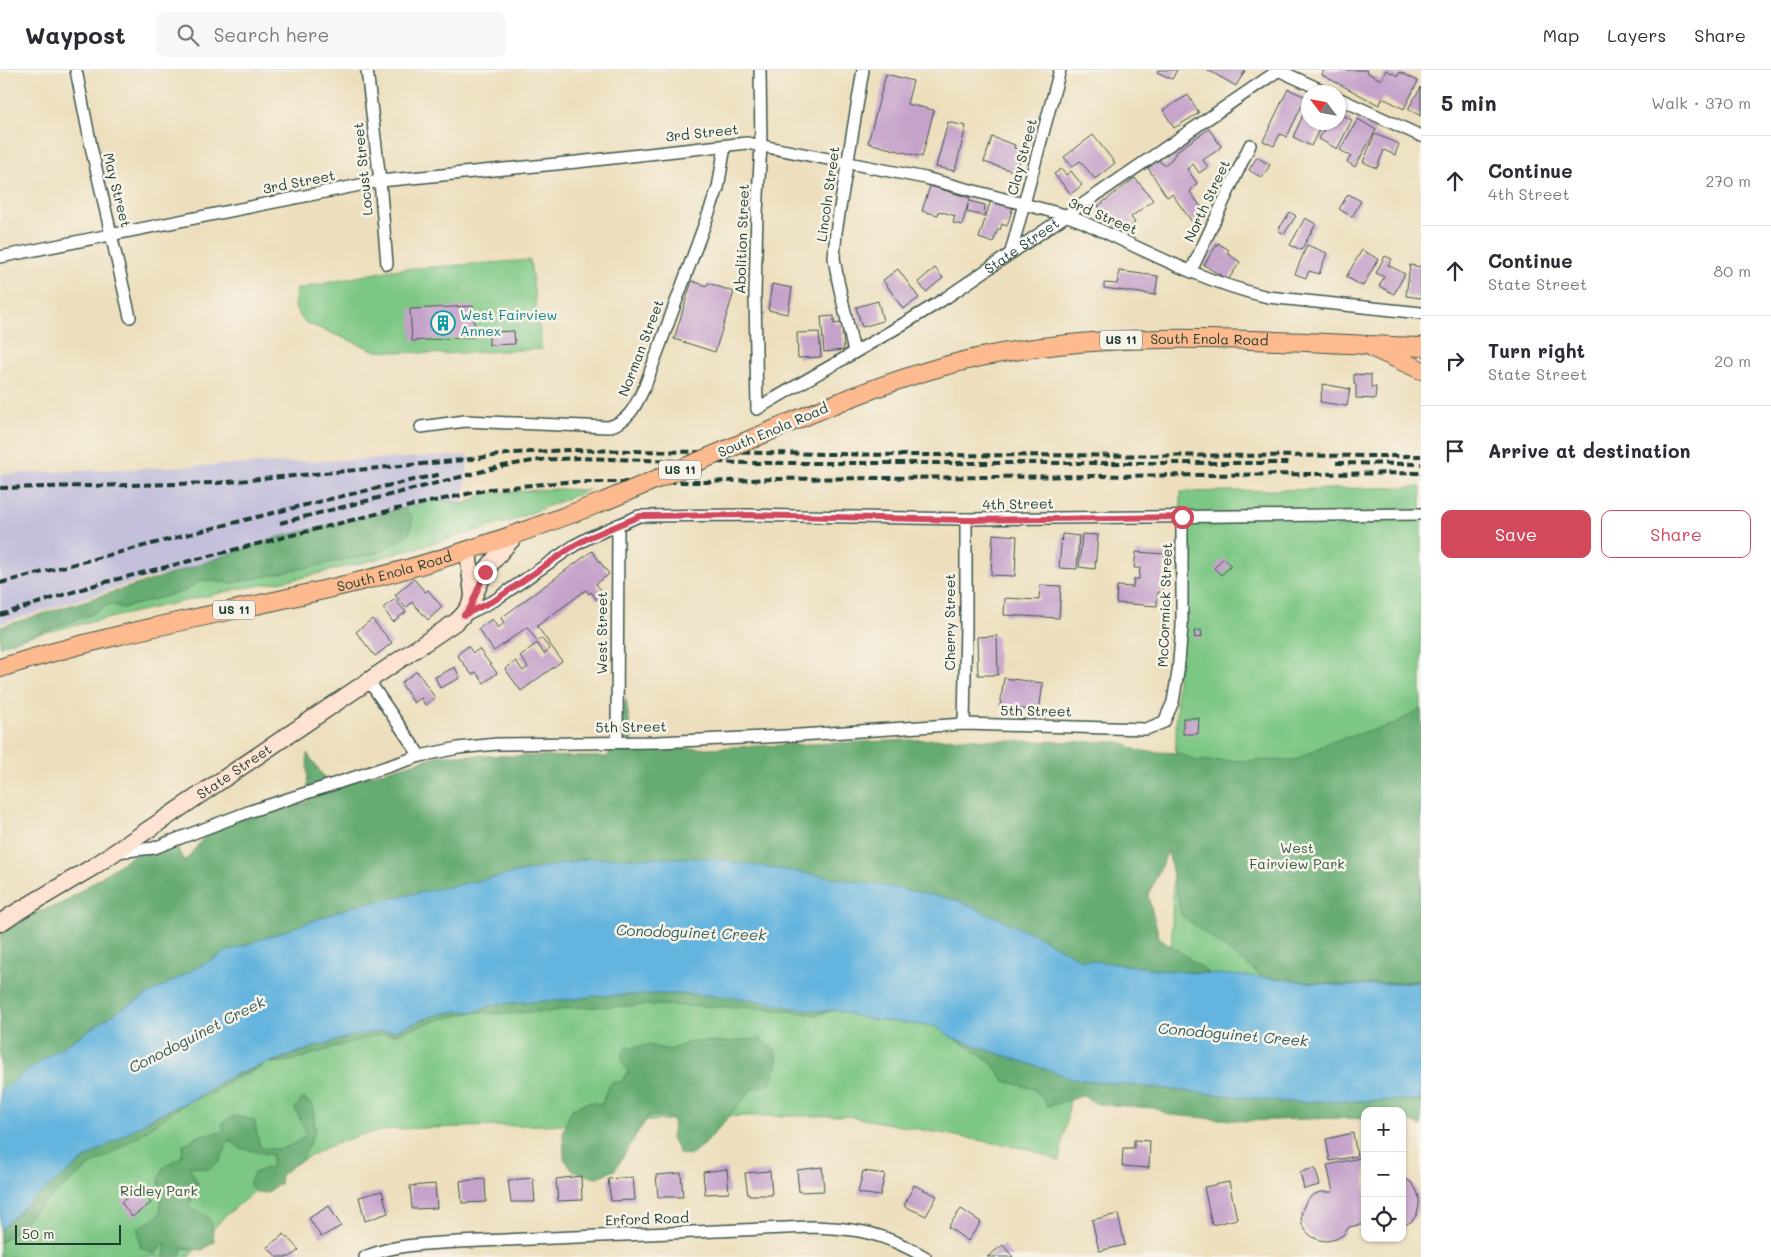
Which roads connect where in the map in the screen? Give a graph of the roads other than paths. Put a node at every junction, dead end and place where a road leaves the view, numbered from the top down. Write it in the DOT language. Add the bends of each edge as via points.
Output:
graph roads {
  1 [pos="76,70"];
  2 [pos="366,70"];
  3 [pos="760,70"];
  4 [pos="863,70"];
  5 [pos="1060,70"];
  6 [pos="1278,70"];
  7 [pos="1311,85"];
  8 [pos="1346,102"];
  9 [pos="1421,136"];
  10 [pos="1250,145"];
  11 [pos="725,146"];
  12 [pos="761,146"];
  13 [pos="847,162"];
  14 [pos="380,181"];
  15 [pos="1024,204"];
  16 [pos="1065,215"];
  17 [pos="112,235"];
  18 [pos="1011,252"];
  19 [pos="0,258"];
  20 [pos="387,264"];
  21 [pos="1191,271"];
  22 [pos="1421,313"];
  23 [pos="130,317"];
  24 [pos="1366,345"];
  25 [pos="1421,347"];
  26 [pos="854,352"];
  27 [pos="1421,370"];
  28 [pos="757,410"];
  29 [pos="421,427"];
  30 [pos="1421,514"];
  31 [pos="1182,517"];
  32 [pos="966,520"];
  33 [pos="618,525"];
  34 [pos="516,535"];
  35 [pos="468,551"];
  36 [pos="473,599"];
  37 [pos="464,615"];
  38 [pos="0,668"];
  39 [pos="369,681"];
  40 [pos="1164,722"];
  41 [pos="964,724"];
  42 [pos="617,741"];
  43 [pos="420,756"];
  44 [pos="114,852"];
  45 [pos="0,924"];
  46 [pos="366,1257"];
  47 [pos="925,1257"];
  1 -- 17 [label="street, May Street"];
  2 -- 14 [label="street, Locust Street"];
  3 -- 12 [label="street, Abolition Street"];
  4 -- 13 [label="street, Lincoln Street"];
  5 -- 15 [label="street, Clay Street"];
  6 -- 7 [label="street"];
  6 -- 16 [label="street, State Street"];
  8 -- 9 [label="street"];
  10 -- 21 [label="street, North Street"];
  11 -- 12 [label="street, 3rd Street" via="746,143"];
  11 -- 14 [label="street, 3rd Street"];
  11 -- 29 [label="street, Norman Street" via="718,188 645,386 626,420 608,427 465,421"];
  12 -- 13 [label="street, 3rd Street"];
  12 -- 28 [label="street, Abolition Street" via="755,278"];
  13 -- 15 [label="street, 3rd Street"];
  13 -- 26 [label="street, Lincoln Street" via="834,258"];
  14 -- 17 [label="street, 3rd Street"];
  14 -- 20 [label="street, Locust Street"];
  15 -- 16 [label="street, 3rd Street"];
  15 -- 18 [label="street, Clay Street"];
  16 -- 18 [label="street, State Street"];
  16 -- 21 [label="street, 3rd Street"];
  17 -- 19 [label="street, 3rd Street"];
  17 -- 23 [label="street, May Street"];
  18 -- 26 [label="street, State Street" via="910,321"];
  21 -- 22 [label="street, 3rd Street" via="1244,292 1268,297"];
  24 -- 25 [label="main road, South Enola Road / US 11"];
  24 -- 27 [label="main road"];
  24 -- 34 [label="main road, South Enola Road / US 11, bridge" via="1217,338 1116,340 1025,350 966,361 862,392 605,501"];
  26 -- 28 [label="street, State Street"];
  30 -- 31 [label="street, 4th Street"];
  31 -- 32 [label="street, 4th Street"];
  31 -- 40 [label="street, McCormick Street" via="1182,627 1173,702"];
  32 -- 33 [label="street, 4th Street" via="640,516"];
  32 -- 41 [label="street, Cherry Street"];
  33 -- 37 [label="street, State Street" via="575,545 495,600"];
  33 -- 42 [label="street, West Street"];
  34 -- 35 [label="main road, South Enola Road / US 11"];
  34 -- 36 [label="main road, State Street" via="494,560"];
  35 -- 36 [label="main road"];
  35 -- 38 [label="main road, South Enola Road / US 11" via="360,582 119,636"];
  36 -- 37 [label="main road, State Street"];
  37 -- 39 [label="main road, State Street"];
  39 -- 43 [label="street"];
  39 -- 44 [label="main road, State Street"];
  40 -- 41 [label="street, 5th Street" via="1146,729"];
  41 -- 42 [label="street, 5th Street" via="785,736"];
  42 -- 43 [label="street, 5th Street" via="497,744"];
  43 -- 44 [label="street, 5th Street" via="251,811 154,848"];
  44 -- 45 [label="main road, State Street"];
  46 -- 47 [label="street, Erford Road" via="408,1245 810,1227 863,1230 904,1245"];
}
